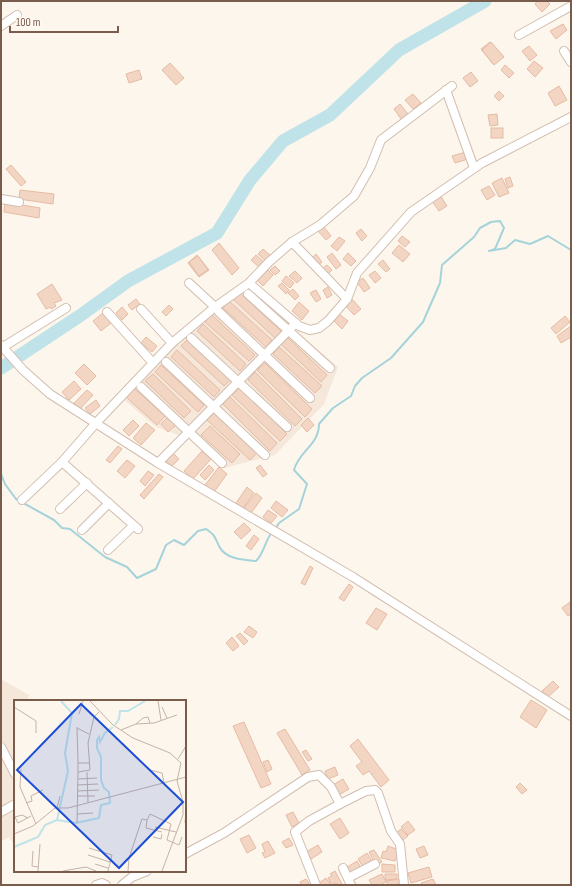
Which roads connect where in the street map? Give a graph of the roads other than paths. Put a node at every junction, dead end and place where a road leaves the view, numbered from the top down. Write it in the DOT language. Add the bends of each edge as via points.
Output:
graph roads {
  1 [pos="571,6"];
  2 [pos="17,15"];
  3 [pos="1,26"];
  4 [pos="519,35"];
  5 [pos="564,52"];
  6 [pos="571,62"];
  7 [pos="571,118"];
  8 [pos="474,168"];
  9 [pos="1,199"];
  10 [pos="19,202"];
  11 [pos="292,242"];
  12 [pos="190,283"];
  13 [pos="249,283"];
  14 [pos="248,294"];
  15 [pos="347,299"];
  16 [pos="66,308"];
  17 [pos="141,309"];
  18 [pos="217,310"];
  19 [pos="107,312"];
  20 [pos="296,323"];
  21 [pos="289,331"];
  22 [pos="191,338"];
  23 [pos="172,343"];
  24 [pos="2,346"];
  25 [pos="265,356"];
  26 [pos="166,362"];
  27 [pos="153,363"];
  28 [pos="330,368"];
  29 [pos="239,382"];
  30 [pos="141,387"];
  31 [pos="310,398"];
  32 [pos="214,407"];
  33 [pos="96,423"];
  34 [pos="287,427"];
  35 [pos="189,432"];
  36 [pos="265,454"];
  37 [pos="62,462"];
  38 [pos="158,463"];
  39 [pos="222,463"];
  40 [pos="86,484"];
  41 [pos="22,500"];
  42 [pos="109,503"];
  43 [pos="60,509"];
  44 [pos="82,530"];
  45 [pos="108,550"];
  46 [pos="571,716"];
  47 [pos="1,747"];
  48 [pos="14,772"];
  49 [pos="340,804"];
  50 [pos="14,805"];
  51 [pos="1,812"];
  52 [pos="186,853"];
  53 [pos="375,864"];
  54 [pos="343,868"];
  55 [pos="144,872"];
  56 [pos="350,882"];
  57 [pos="96,885"];
  58 [pos="106,885"];
  59 [pos="122,885"];
  60 [pos="316,885"];
  61 [pos="404,885"];
  1 -- 4 [label="street"];
  2 -- 3 [label="street"];
  5 -- 6 [label="street"];
  7 -- 8 [label="street"];
  8 -- 11 [label="street" via="449,88 381,140 370,168 354,196 320,224"];
  8 -- 15 [label="street" via="411,212 399,224 357,273"];
  9 -- 10 [label="street"];
  11 -- 13 [label="street"];
  11 -- 15 [label="street"];
  12 -- 18 [label="street"];
  13 -- 18 [label="street"];
  13 -- 20 [label="street"];
  14 -- 21 [label="street"];
  15 -- 20 [label="street" via="319,328 305,329"];
  16 -- 24 [label="street"];
  17 -- 23 [label="street"];
  18 -- 23 [label="street"];
  18 -- 25 [label="street"];
  19 -- 27 [label="street"];
  20 -- 21 [label="street"];
  21 -- 25 [label="street"];
  21 -- 28 [label="street"];
  22 -- 29 [label="street"];
  23 -- 27 [label="street"];
  24 -- 33 [label="street" via="23,370 50,394"];
  25 -- 29 [label="street"];
  25 -- 31 [label="street"];
  26 -- 32 [label="street"];
  27 -- 33 [label="street"];
  29 -- 32 [label="street"];
  29 -- 34 [label="street"];
  30 -- 35 [label="street"];
  32 -- 35 [label="street"];
  32 -- 36 [label="street"];
  33 -- 37 [label="street"];
  33 -- 38 [label="street"];
  35 -- 38 [label="street"];
  35 -- 39 [label="street"];
  37 -- 40 [label="street"];
  37 -- 41 [label="street"];
  38 -- 46 [label="street" via="352,577"];
  40 -- 42 [label="street"];
  40 -- 43 [label="street"];
  42 -- 44 [label="street"];
  42 -- 45 [label="street" via="135,527"];
  47 -- 48 [label="street"];
  49 -- 52 [label="street" via="331,787 319,775 314,775 224,833"];
  49 -- 60 [label="street" via="295,832"];
  49 -- 61 [label="street" via="366,791 375,790 391,831 400,844"];
  50 -- 51 [label="street"];
  53 -- 56 [label="street"];
  54 -- 56 [label="street"];
  55 -- 59 [label="street" via="132,876"];
  57 -- 58 [label="street"];
}
